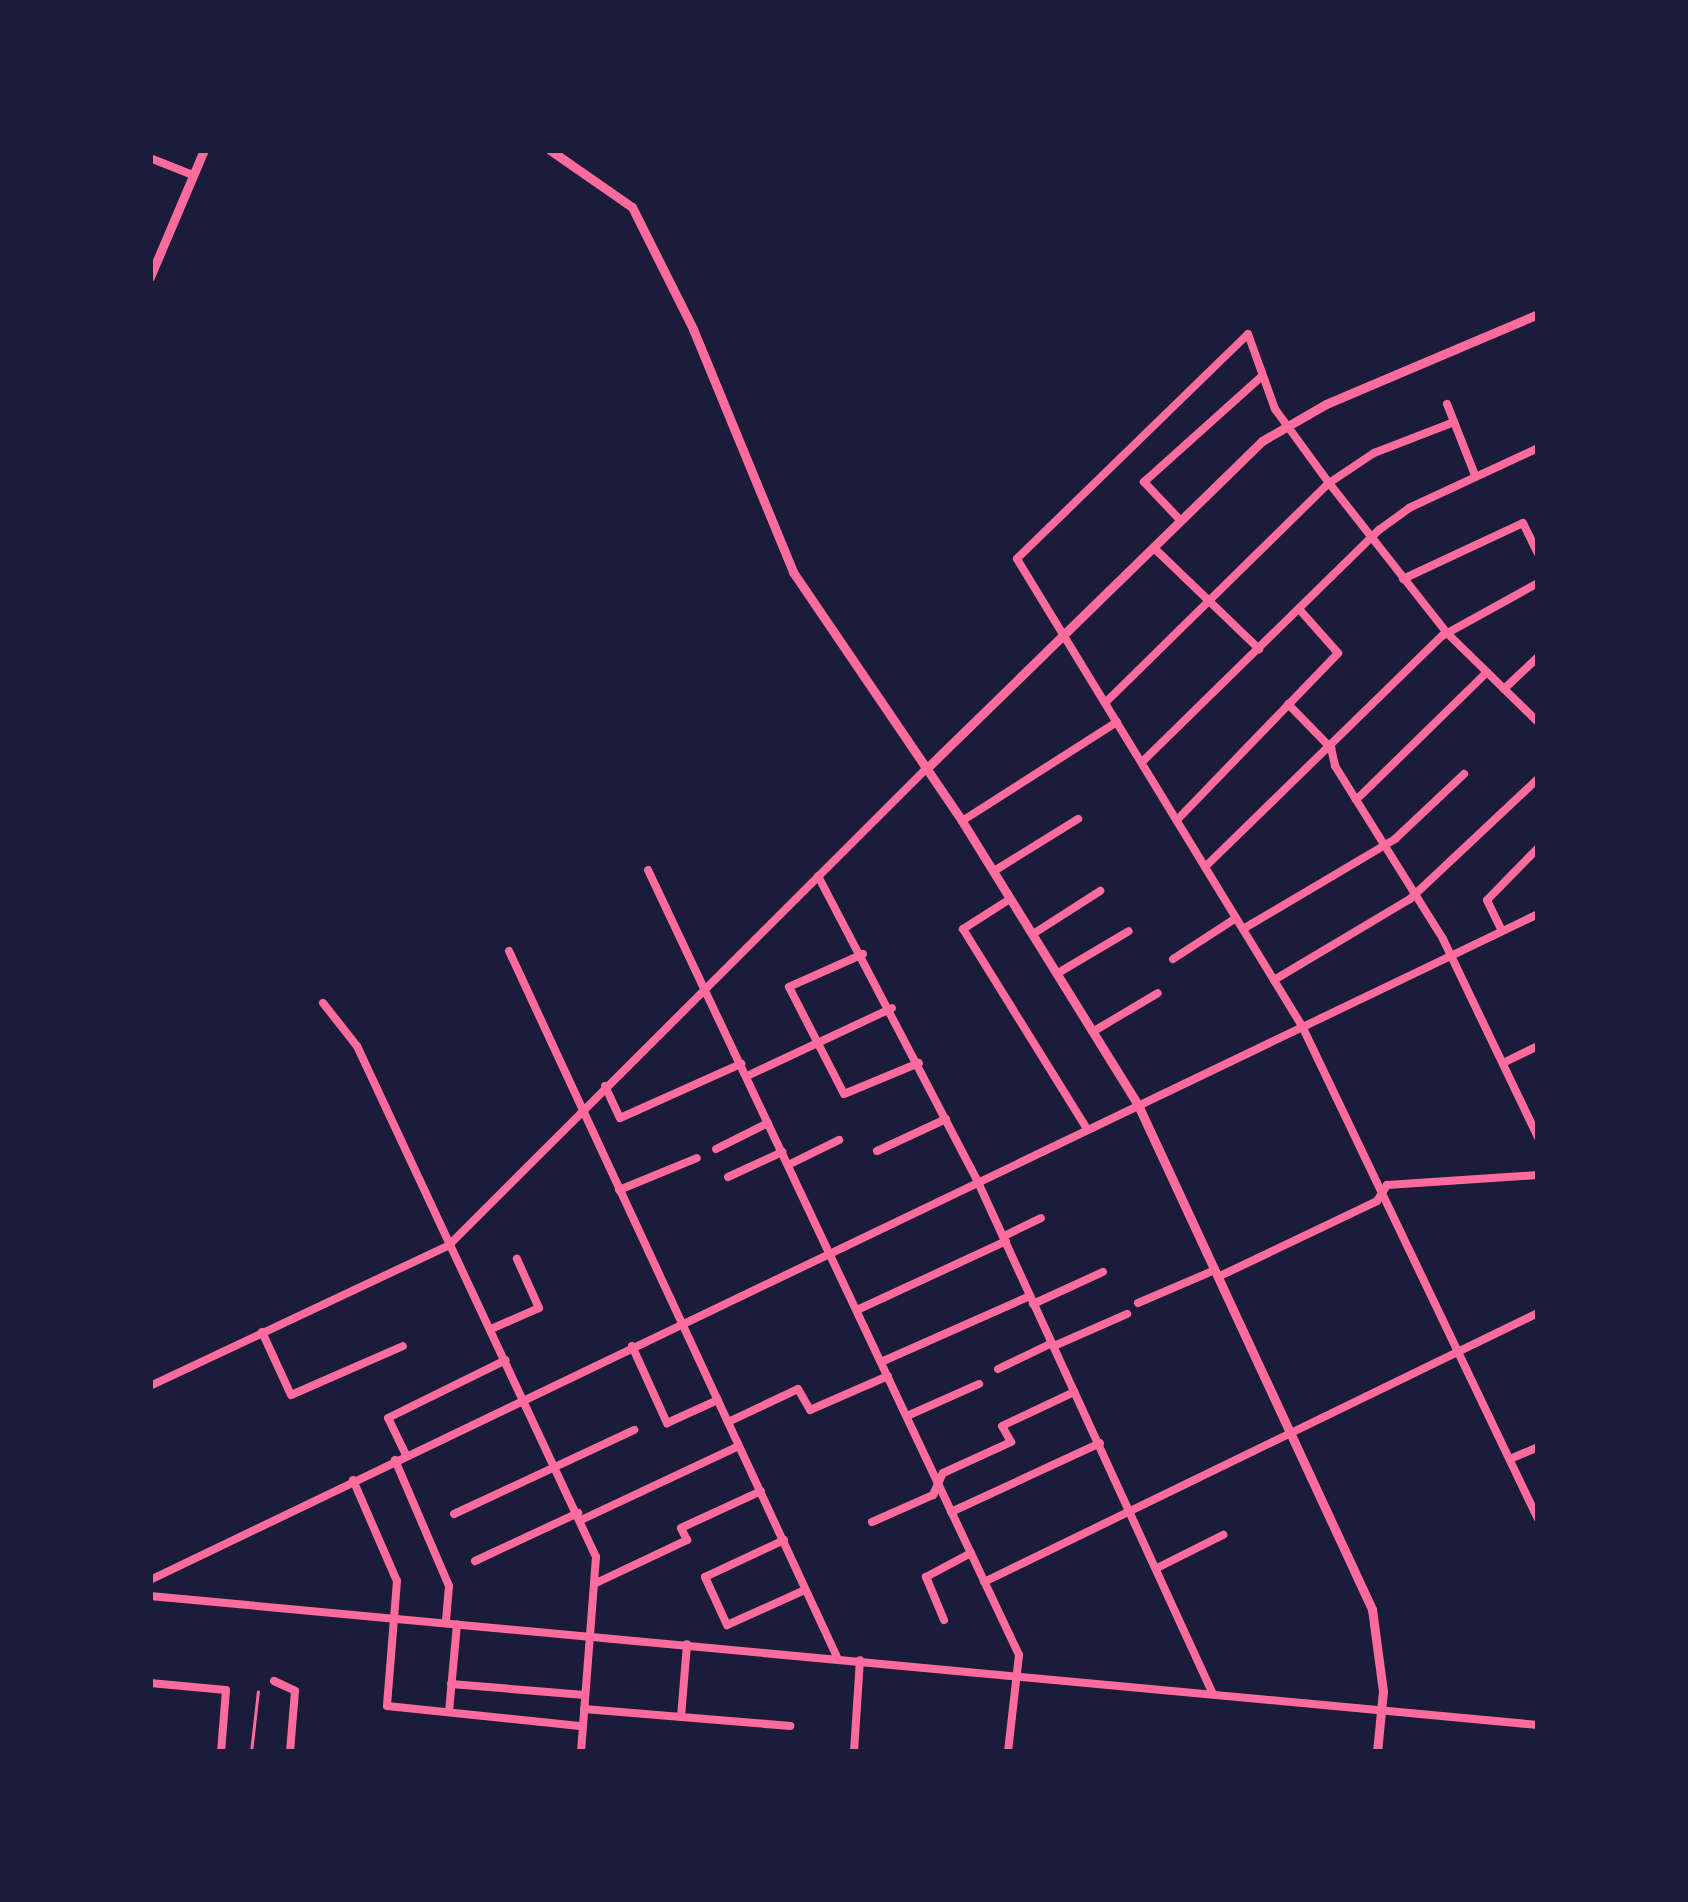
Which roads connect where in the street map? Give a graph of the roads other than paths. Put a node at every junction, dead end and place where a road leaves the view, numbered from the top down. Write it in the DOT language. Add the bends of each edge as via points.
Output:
graph roads {
  1 [pos="204,150"];
  2 [pos="550,150"];
  3 [pos="150,158"];
  4 [pos="193,176"];
  5 [pos="150,278"];
  6 [pos="1538,314"];
  7 [pos="1262,376"];
  8 [pos="1448,404"];
  9 [pos="1454,422"];
  10 [pos="1289,426"];
  11 [pos="1538,448"];
  12 [pos="1475,475"];
  13 [pos="1329,483"];
  14 [pos="1181,521"];
  15 [pos="1371,538"];
  16 [pos="1154,548"];
  17 [pos="1538,554"];
  18 [pos="1403,579"];
  19 [pos="1538,583"];
  20 [pos="1210,602"];
  21 [pos="1300,610"];
  22 [pos="1448,633"];
  23 [pos="1064,634"];
  24 [pos="1259,649"];
  25 [pos="1538,657"];
  26 [pos="1487,672"];
  27 [pos="1504,689"];
  28 [pos="1106,703"];
  29 [pos="1288,704"];
  30 [pos="1117,722"];
  31 [pos="1538,722"];
  32 [pos="1331,748"];
  33 [pos="1142,762"];
  34 [pos="927,768"];
  35 [pos="1464,774"];
  36 [pos="1538,779"];
  37 [pos="1356,800"];
  38 [pos="1078,819"];
  39 [pos="1177,820"];
  40 [pos="962,821"];
  41 [pos="1385,846"];
  42 [pos="1538,848"];
  43 [pos="1205,867"];
  44 [pos="648,870"];
  45 [pos="994,871"];
  46 [pos="818,876"];
  47 [pos="1100,891"];
  48 [pos="1415,894"];
  49 [pos="1010,899"];
  50 [pos="1538,914"];
  51 [pos="1236,918"];
  52 [pos="1243,929"];
  53 [pos="1129,931"];
  54 [pos="1502,931"];
  55 [pos="1033,934"];
  56 [pos="509,951"];
  57 [pos="862,954"];
  58 [pos="1452,956"];
  59 [pos="1173,959"];
  60 [pos="1058,973"];
  61 [pos="1274,980"];
  62 [pos="704,988"];
  63 [pos="1159,993"];
  64 [pos="323,1003"];
  65 [pos="892,1008"];
  66 [pos="1302,1026"];
  67 [pos="1094,1031"];
  68 [pos="818,1042"];
  69 [pos="1538,1046"];
  70 [pos="919,1063"];
  71 [pos="1503,1063"];
  72 [pos="741,1064"];
  73 [pos="747,1076"];
  74 [pos="605,1087"];
  75 [pos="1138,1105"];
  76 [pos="582,1111"];
  77 [pos="946,1118"];
  78 [pos="769,1123"];
  79 [pos="1087,1129"];
  80 [pos="1538,1137"];
  81 [pos="839,1140"];
  82 [pos="716,1149"];
  83 [pos="877,1151"];
  84 [pos="782,1152"];
  85 [pos="698,1158"];
  86 [pos="788,1165"];
  87 [pos="1538,1175"];
  88 [pos="728,1177"];
  89 [pos="977,1180"];
  90 [pos="619,1190"];
  91 [pos="1382,1193"];
  92 [pos="1041,1218"];
  93 [pos="1005,1239"];
  94 [pos="449,1245"];
  95 [pos="829,1251"];
  96 [pos="517,1259"];
  97 [pos="1102,1272"];
  98 [pos="1218,1272"];
  99 [pos="1032,1300"];
  100 [pos="1138,1303"];
  101 [pos="857,1310"];
  102 [pos="1127,1313"];
  103 [pos="1538,1313"];
  104 [pos="682,1322"];
  105 [pos="491,1329"];
  106 [pos="262,1332"];
  107 [pos="1053,1345"];
  108 [pos="403,1346"];
  109 [pos="632,1346"];
  110 [pos="1459,1351"];
  111 [pos="506,1360"];
  112 [pos="881,1362"];
  113 [pos="998,1369"];
  114 [pos="888,1376"];
  115 [pos="979,1384"];
  116 [pos="150,1386"];
  117 [pos="1075,1391"];
  118 [pos="524,1397"];
  119 [pos="718,1400"];
  120 [pos="907,1417"];
  121 [pos="728,1422"];
  122 [pos="634,1430"];
  123 [pos="1293,1433"];
  124 [pos="1100,1443"];
  125 [pos="739,1446"];
  126 [pos="1538,1447"];
  127 [pos="406,1455"];
  128 [pos="1510,1459"];
  129 [pos="395,1460"];
  130 [pos="556,1465"];
  131 [pos="353,1480"];
  132 [pos="938,1484"];
  133 [pos="760,1491"];
  134 [pos="1131,1509"];
  135 [pos="951,1512"];
  136 [pos="454,1514"];
  137 [pos="579,1517"];
  138 [pos="1538,1519"];
  139 [pos="872,1522"];
  140 [pos="1223,1535"];
  141 [pos="784,1540"];
  142 [pos="971,1553"];
  143 [pos="475,1561"];
  144 [pos="1159,1567"];
  145 [pos="150,1580"];
  146 [pos="984,1582"];
  147 [pos="596,1583"];
  148 [pos="805,1589"];
  149 [pos="150,1596"];
  150 [pos="396,1618"];
  151 [pos="944,1619"];
  152 [pos="446,1623"];
  153 [pos="457,1624"];
  154 [pos="590,1636"];
  155 [pos="687,1644"];
  156 [pos="837,1658"];
  157 [pos="860,1660"];
  158 [pos="1013,1673"];
  159 [pos="274,1681"];
  160 [pos="150,1683"];
  161 [pos="451,1684"];
  162 [pos="258,1691"];
  163 [pos="1212,1692"];
  164 [pos="585,1695"];
  165 [pos="584,1709"];
  166 [pos="1382,1709"];
  167 [pos="448,1712"];
  168 [pos="681,1717"];
  169 [pos="1538,1724"];
  170 [pos="583,1726"];
  171 [pos="790,1726"];
  172 [pos="221,1752"];
  173 [pos="251,1752"];
  174 [pos="290,1752"];
  175 [pos="581,1752"];
  176 [pos="854,1752"];
  177 [pos="1008,1752"];
  178 [pos="1377,1752"];
  1 -- 4 [label="street"];
  2 -- 34 [label="street" via="632,207 694,329 793,572"];
  3 -- 4 [label="street"];
  4 -- 5 [label="street"];
  6 -- 10 [label="street"];
  7 -- 10 [label="street"];
  7 -- 14 [label="street" via="1144,482"];
  7 -- 23 [label="street" via="1248,334 1026,547 1017,559"];
  8 -- 9 [label="street"];
  9 -- 12 [label="street"];
  9 -- 13 [label="street" via="1375,453"];
  10 -- 13 [label="street"];
  10 -- 14 [label="street" via="1262,441"];
  11 -- 12 [label="street"];
  12 -- 15 [label="street"];
  13 -- 15 [label="street"];
  13 -- 20 [label="street"];
  14 -- 16 [label="street"];
  15 -- 18 [label="street"];
  15 -- 21 [label="street"];
  16 -- 20 [label="street"];
  16 -- 23 [label="street"];
  17 -- 18 [label="street" via="1523,523"];
  18 -- 22 [label="street"];
  19 -- 22 [label="street"];
  20 -- 24 [label="street"];
  20 -- 28 [label="street"];
  21 -- 24 [label="street"];
  21 -- 29 [label="street" via="1339,653"];
  22 -- 26 [label="street"];
  22 -- 32 [label="street"];
  23 -- 28 [label="street"];
  23 -- 34 [label="street"];
  24 -- 33 [label="street"];
  25 -- 27 [label="street"];
  26 -- 27 [label="street"];
  26 -- 37 [label="street"];
  27 -- 31 [label="street"];
  28 -- 30 [label="street"];
  29 -- 32 [label="street"];
  29 -- 39 [label="street"];
  30 -- 33 [label="street"];
  30 -- 40 [label="street"];
  32 -- 37 [label="street"];
  32 -- 43 [label="street"];
  33 -- 39 [label="street"];
  34 -- 40 [label="street"];
  34 -- 46 [label="street"];
  35 -- 41 [label="street"];
  36 -- 48 [label="street"];
  37 -- 41 [label="street"];
  38 -- 45 [label="street"];
  39 -- 43 [label="street"];
  40 -- 45 [label="street"];
  41 -- 48 [label="street"];
  41 -- 52 [label="street"];
  42 -- 54 [label="street" via="1487,900"];
  43 -- 51 [label="street"];
  44 -- 62 [label="street"];
  45 -- 49 [label="street"];
  46 -- 57 [label="street"];
  46 -- 62 [label="street"];
  47 -- 55 [label="street"];
  48 -- 58 [label="street"];
  48 -- 61 [label="street"];
  49 -- 55 [label="street"];
  49 -- 79 [label="street" via="963,929"];
  50 -- 54 [label="street"];
  51 -- 52 [label="street"];
  51 -- 59 [label="street"];
  52 -- 61 [label="street"];
  53 -- 60 [label="street"];
  54 -- 58 [label="street"];
  55 -- 60 [label="street"];
  56 -- 76 [label="street"];
  57 -- 65 [label="street"];
  57 -- 68 [label="street" via="789,987"];
  58 -- 66 [label="street"];
  58 -- 71 [label="street"];
  60 -- 67 [label="street"];
  61 -- 66 [label="street"];
  62 -- 72 [label="street"];
  62 -- 74 [label="street"];
  63 -- 67 [label="street"];
  64 -- 94 [label="street" via="357,1046"];
  65 -- 68 [label="street"];
  65 -- 70 [label="street"];
  66 -- 75 [label="street"];
  66 -- 91 [label="street"];
  67 -- 75 [label="street"];
  68 -- 70 [label="street" via="844,1094"];
  68 -- 73 [label="street"];
  69 -- 71 [label="street"];
  70 -- 77 [label="street"];
  71 -- 80 [label="street"];
  72 -- 73 [label="street"];
  72 -- 74 [label="street" via="620,1118"];
  73 -- 78 [label="street"];
  74 -- 76 [label="street"];
  75 -- 79 [label="street"];
  75 -- 98 [label="street"];
  76 -- 90 [label="street"];
  76 -- 94 [label="street"];
  77 -- 83 [label="street"];
  77 -- 89 [label="street"];
  78 -- 82 [label="street"];
  78 -- 84 [label="street"];
  79 -- 89 [label="street"];
  81 -- 86 [label="street"];
  84 -- 86 [label="street"];
  84 -- 88 [label="street"];
  85 -- 90 [label="street"];
  86 -- 95 [label="street"];
  87 -- 91 [label="street" via="1387,1185"];
  89 -- 93 [label="street"];
  89 -- 95 [label="street"];
  90 -- 104 [label="street"];
  91 -- 98 [label="street"];
  91 -- 110 [label="street"];
  92 -- 93 [label="street"];
  93 -- 99 [label="street"];
  93 -- 101 [label="street"];
  94 -- 105 [label="street"];
  94 -- 106 [label="street"];
  95 -- 101 [label="street"];
  95 -- 104 [label="street"];
  96 -- 105 [label="street" via="539,1308"];
  97 -- 99 [label="street"];
  98 -- 100 [label="street"];
  98 -- 123 [label="street"];
  99 -- 107 [label="street"];
  99 -- 112 [label="street"];
  101 -- 112 [label="street"];
  102 -- 107 [label="street"];
  103 -- 110 [label="street"];
  104 -- 109 [label="street"];
  104 -- 119 [label="street"];
  105 -- 111 [label="street"];
  106 -- 108 [label="street" via="291,1395"];
  106 -- 116 [label="street"];
  107 -- 113 [label="street"];
  107 -- 117 [label="street"];
  109 -- 118 [label="street"];
  109 -- 119 [label="street" via="667,1424"];
  110 -- 123 [label="street"];
  110 -- 128 [label="street"];
  111 -- 118 [label="street"];
  111 -- 127 [label="street" via="388,1418"];
  112 -- 114 [label="street"];
  114 -- 120 [label="street"];
  114 -- 121 [label="street" via="810,1410 798,1389"];
  115 -- 120 [label="street"];
  117 -- 124 [label="street"];
  117 -- 132 [label="street" via="1002,1426 1010,1442 944,1473"];
  118 -- 127 [label="street"];
  118 -- 130 [label="street"];
  119 -- 121 [label="street"];
  120 -- 132 [label="street"];
  121 -- 125 [label="street"];
  122 -- 130 [label="street"];
  123 -- 134 [label="street"];
  123 -- 166 [label="street" via="1372,1610"];
  124 -- 134 [label="street"];
  124 -- 135 [label="street"];
  125 -- 133 [label="street"];
  125 -- 137 [label="street"];
  126 -- 128 [label="street"];
  127 -- 129 [label="street"];
  128 -- 138 [label="street"];
  129 -- 131 [label="street"];
  129 -- 152 [label="street" via="449,1586"];
  130 -- 136 [label="street"];
  130 -- 137 [label="street"];
  131 -- 145 [label="street"];
  131 -- 150 [label="street" via="398,1581"];
  132 -- 135 [label="street"];
  132 -- 139 [label="street" via="933,1495"];
  133 -- 141 [label="street"];
  133 -- 147 [label="street" via="681,1528 687,1540"];
  134 -- 144 [label="street"];
  134 -- 146 [label="street"];
  135 -- 142 [label="street"];
  137 -- 143 [label="street"];
  137 -- 147 [label="street"];
  140 -- 144 [label="street"];
  141 -- 148 [label="street"];
  141 -- 148 [label="street" via="705,1577 727,1625"];
  142 -- 146 [label="street"];
  142 -- 151 [label="street" via="926,1577"];
  144 -- 163 [label="street"];
  146 -- 158 [label="street" via="1019,1655"];
  147 -- 154 [label="street"];
  148 -- 156 [label="street"];
  149 -- 150 [label="street"];
  150 -- 152 [label="street"];
  150 -- 167 [label="street" via="387,1706"];
  152 -- 153 [label="street"];
  153 -- 154 [label="street"];
  153 -- 161 [label="street"];
  154 -- 155 [label="street"];
  154 -- 164 [label="street"];
  155 -- 156 [label="street"];
  155 -- 168 [label="street"];
  156 -- 157 [label="street"];
  157 -- 158 [label="street"];
  157 -- 176 [label="street"];
  158 -- 163 [label="street"];
  158 -- 177 [label="street"];
  159 -- 174 [label="street" via="295,1691"];
  160 -- 172 [label="street" via="226,1690"];
  161 -- 164 [label="street"];
  161 -- 167 [label="street"];
  162 -- 173 [label="lane"];
  163 -- 166 [label="street"];
  164 -- 165 [label="street"];
  165 -- 168 [label="street"];
  165 -- 170 [label="street"];
  166 -- 169 [label="street"];
  166 -- 178 [label="street"];
  167 -- 170 [label="street"];
  168 -- 171 [label="street"];
  170 -- 175 [label="street"];
}
